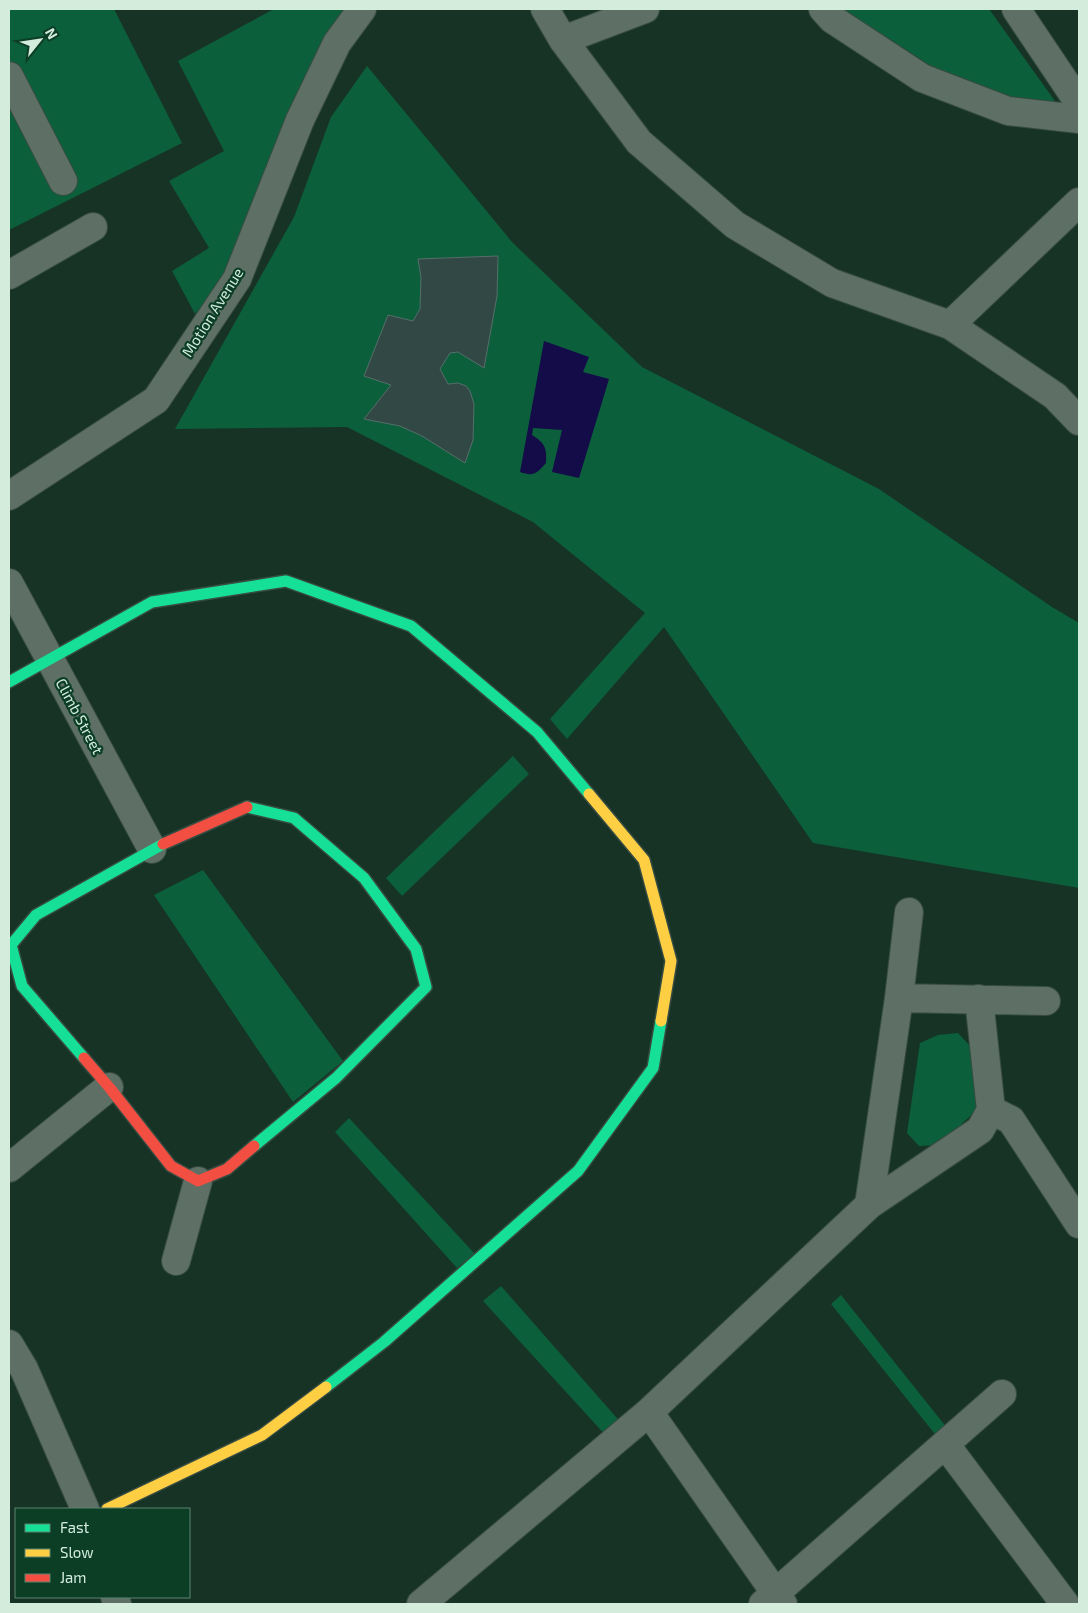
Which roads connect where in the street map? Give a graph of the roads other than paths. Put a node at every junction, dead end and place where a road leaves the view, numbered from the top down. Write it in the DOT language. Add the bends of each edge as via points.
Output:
graph roads {
  1 [pos="362,9"];
  2 [pos="544,9"];
  3 [pos="645,9"];
  4 [pos="823,9"];
  5 [pos="1016,9"];
  6 [pos="563,40"];
  7 [pos="9,76"];
  8 [pos="1079,103"];
  9 [pos="1079,119"];
  10 [pos="63,181"];
  11 [pos="1079,202"];
  12 [pos="93,227"];
  13 [pos="9,275"];
  14 [pos="950,325"];
  15 [pos="1079,421"];
  16 [pos="9,496"];
  17 [pos="9,583"];
  18 [pos="50,659"];
  19 [pos="9,682"];
  20 [pos="152,849"];
  21 [pos="909,912"];
  22 [pos="899,998"];
  23 [pos="979,999"];
  24 [pos="1046,1001"];
  25 [pos="109,1087"];
  26 [pos="991,1110"];
  27 [pos="9,1168"];
  28 [pos="198,1181"];
  29 [pos="869,1205"];
  30 [pos="1079,1224"];
  31 [pos="176,1261"];
  32 [pos="9,1344"];
  33 [pos="1002,1394"];
  34 [pos="649,1412"];
  35 [pos="945,1444"];
  36 [pos="85,1508"];
  37 [pos="109,1508"];
  38 [pos="774,1601"];
  39 [pos="421,1604"];
  40 [pos="1065,1604"];
  1 -- 16 [label="street, Motion Avenue" via="337,43 300,120 237,279 156,400"];
  2 -- 6 [label="street"];
  3 -- 6 [label="street"];
  4 -- 9 [label="street" via="832,19 922,78 1008,112"];
  5 -- 8 [label="street"];
  6 -- 14 [label="street" via="639,142 735,225 832,283"];
  7 -- 10 [label="street"];
  11 -- 14 [label="street"];
  12 -- 13 [label="street"];
  14 -- 15 [label="street" via="1055,396"];
  17 -- 18 [label="street, Climb Street"];
  18 -- 19 [label="street"];
  18 -- 20 [label="street, Climb Street"];
  18 -- 37 [label="street" via="152,602 286,581 411,626 537,732 644,860 670,960 653,1068 578,1172 384,1342 262,1435"];
  20 -- 25 [label="street" via="36,915 11,945 22,986"];
  20 -- 28 [label="street" via="247,807 294,818 364,878 376,893 416,949 426,987 336,1078 227,1169"];
  21 -- 22 [label="street"];
  22 -- 23 [label="street"];
  22 -- 29 [label="street"];
  23 -- 24 [label="street"];
  23 -- 26 [label="street"];
  25 -- 27 [label="street"];
  25 -- 28 [label="street" via="171,1166"];
  26 -- 29 [label="street" via="980,1130"];
  26 -- 30 [label="street" via="1011,1120"];
  28 -- 31 [label="street"];
  29 -- 34 [label="street"];
  32 -- 36 [label="street" via="24,1369"];
  33 -- 35 [label="street"];
  34 -- 38 [label="street"];
  34 -- 39 [label="street"];
  35 -- 38 [label="street"];
  35 -- 40 [label="street"];
}
